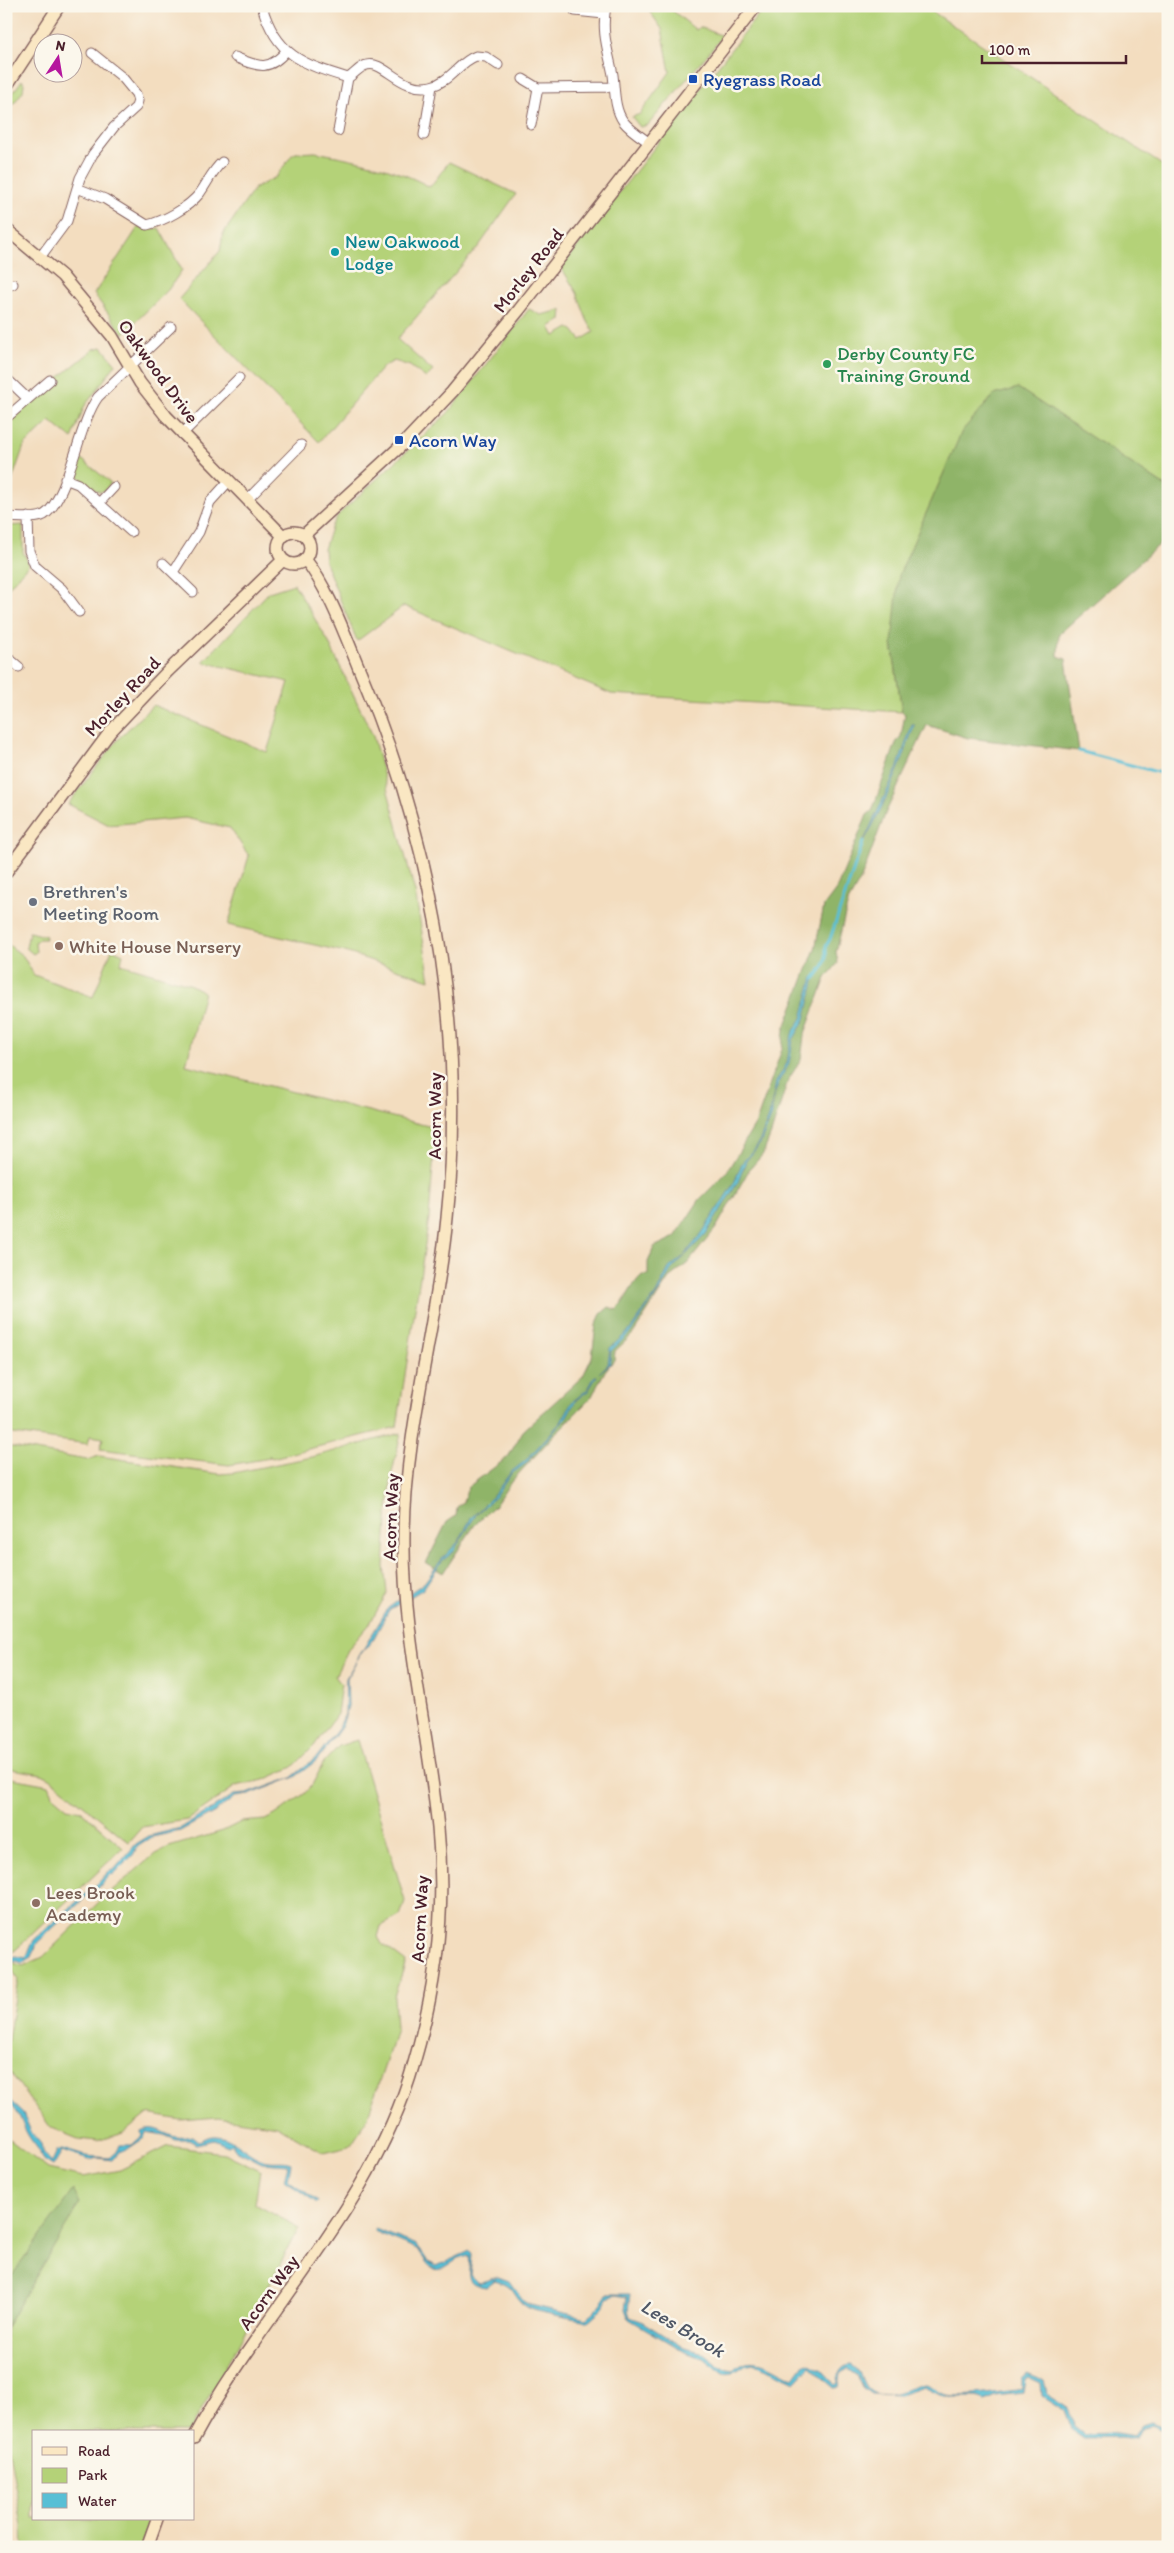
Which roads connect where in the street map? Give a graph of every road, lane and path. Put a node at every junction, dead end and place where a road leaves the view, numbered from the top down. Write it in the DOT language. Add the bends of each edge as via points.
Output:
graph roads {
  1 [pos="59,6"];
  2 [pos="262,6"];
  3 [pos="756,6"];
  4 [pos="605,10"];
  5 [pos="575,11"];
  6 [pos="287,50"];
  7 [pos="92,53"];
  8 [pos="235,57"];
  9 [pos="498,64"];
  10 [pos="348,78"];
  11 [pos="522,79"];
  12 [pos="432,86"];
  13 [pos="6,87"];
  14 [pos="614,87"];
  15 [pos="538,88"];
  16 [pos="531,125"];
  17 [pos="338,131"];
  18 [pos="424,135"];
  19 [pos="650,143"];
  20 [pos="222,162"];
  21 [pos="77,188"];
  22 [pos="6,229"];
  23 [pos="41,256"];
  24 [pos="170,327"];
  25 [pos="130,366"];
  26 [pos="6,378"];
  27 [pos="239,378"];
  28 [pos="50,380"];
  29 [pos="28,399"];
  30 [pos="6,418"];
  31 [pos="182,434"];
  32 [pos="301,445"];
  33 [pos="65,478"];
  34 [pos="228,481"];
  35 [pos="114,487"];
  36 [pos="247,500"];
  37 [pos="100,502"];
  38 [pos="6,517"];
  39 [pos="28,517"];
  40 [pos="131,532"];
  41 [pos="304,535"];
  42 [pos="283,536"];
  43 [pos="305,559"];
  44 [pos="283,560"];
  45 [pos="162,563"];
  46 [pos="174,572"];
  47 [pos="193,592"];
  48 [pos="79,612"];
  49 [pos="6,656"];
  50 [pos="19,667"];
  51 [pos="6,872"];
  52 [pos="195,2436"];
  53 [pos="156,2520"];
  54 [pos="147,2547"];
  1 -- 13 [label="street"];
  2 -- 6 [label="street" via="273,36"];
  3 -- 19 [label="street, Morley Road"];
  4 -- 5 [label="street"];
  4 -- 14 [label="street" via="605,47"];
  6 -- 8 [label="street" via="269,66"];
  6 -- 10 [label="street" via="302,61"];
  7 -- 21 [label="street" via="122,77 138,101 93,154"];
  9 -- 12 [label="street" via="476,56"];
  10 -- 12 [label="street" via="365,65 373,64 405,84"];
  10 -- 17 [label="street"];
  11 -- 15 [label="street"];
  12 -- 18 [label="street"];
  14 -- 15 [label="street"];
  14 -- 19 [label="street" via="622,120"];
  15 -- 16 [label="street"];
  19 -- 41 [label="street, Morley Road" via="452,392 403,444"];
  20 -- 21 [label="street" via="210,174 196,198 160,222 147,225 104,199"];
  21 -- 23 [label="street" via="67,221"];
  22 -- 23 [label="street, Oakwood Drive"];
  23 -- 25 [label="street, Oakwood Drive" via="112,336"];
  24 -- 25 [label="street"];
  25 -- 31 [label="street, Oakwood Drive" via="156,405"];
  25 -- 33 [label="street" via="90,408"];
  26 -- 29 [label="street"];
  27 -- 31 [label="street"];
  28 -- 29 [label="street"];
  29 -- 30 [label="street"];
  31 -- 34 [label="street, Oakwood Drive"];
  32 -- 36 [label="street"];
  33 -- 37 [label="street"];
  33 -- 39 [label="street" via="50,510 43,516"];
  34 -- 36 [label="street, Oakwood Drive"];
  34 -- 46 [label="street" via="210,502 199,532"];
  35 -- 37 [label="street"];
  36 -- 42 [label="street, Oakwood Drive"];
  37 -- 40 [label="street"];
  38 -- 39 [label="street"];
  39 -- 48 [label="street" via="29,552 35,566 62,589"];
  41 -- 42 [label="street" via="296,532"];
  41 -- 43 [label="street" via="310,551"];
  42 -- 44 [label="street" via="278,546"];
  43 -- 44 [label="street" via="295,564"];
  43 -- 52 [label="street, Acorn Way" via="349,644 404,785 428,874 447,1001 453,1113 448,1210 442,1265 414,1429 404,1534 407,1605 435,1802 440,1885 433,1975 415,2060 392,2125 358,2192 247,2351"];
  44 -- 51 [label="street, Morley Road" via="110,732"];
  45 -- 46 [label="street"];
  46 -- 47 [label="street"];
  49 -- 50 [label="street"];
  53 -- 54 [label="street"];
}
